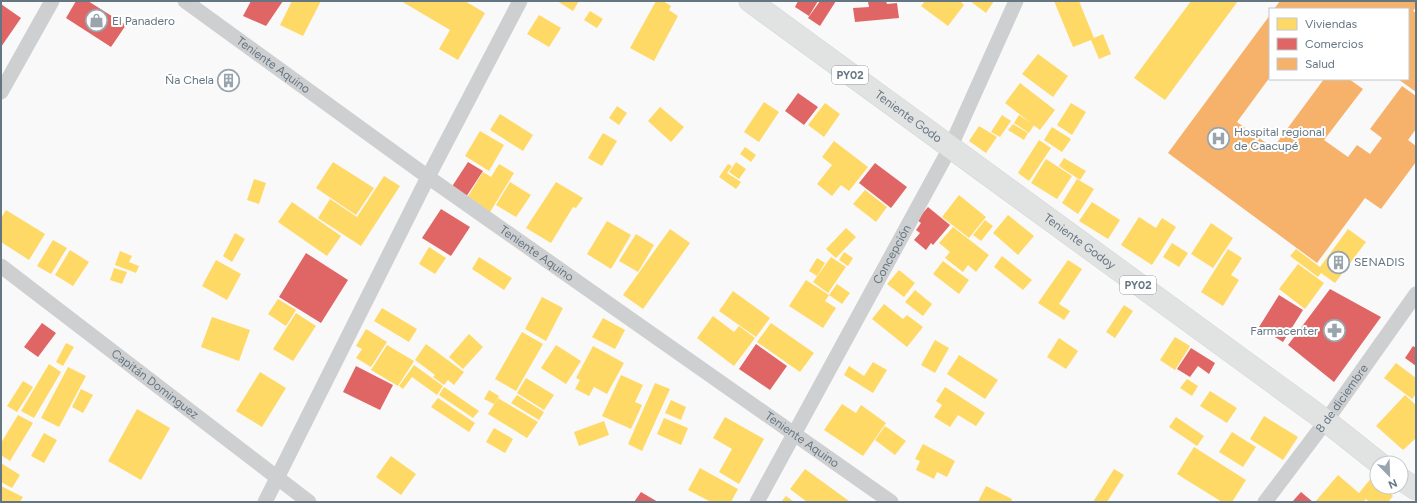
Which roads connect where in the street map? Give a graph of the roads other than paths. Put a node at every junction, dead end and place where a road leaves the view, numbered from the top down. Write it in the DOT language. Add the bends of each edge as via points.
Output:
graph roads {
  1 [pos="52,1"];
  2 [pos="186,1"];
  3 [pos="520,1"];
  4 [pos="750,1"];
  5 [pos="1016,1"];
  6 [pos="1,92"];
  7 [pos="950,148"];
  8 [pos="428,177"];
  9 [pos="1,266"];
  10 [pos="1416,294"];
  11 [pos="1326,421"];
  12 [pos="796,434"];
  13 [pos="1369,455"];
  14 [pos="278,479"];
  15 [pos="266,502"];
  16 [pos="309,502"];
  17 [pos="757,502"];
  18 [pos="891,502"];
  19 [pos="1265,502"];
  1 -- 6 [label="street"];
  2 -- 8 [label="street, Teniente Aquino"];
  3 -- 8 [label="street"];
  4 -- 7 [label="main road, Teniente Godo / PY02"];
  5 -- 7 [label="street, Concepción"];
  7 -- 11 [label="main road, Teniente Godoy / PY02"];
  7 -- 12 [label="street, Concepción"];
  8 -- 12 [label="street, Teniente Aquino"];
  8 -- 14 [label="street"];
  9 -- 14 [label="street, Capitán Dominguez"];
  10 -- 11 [label="street, 8 de diciembre"];
  11 -- 13 [label="main road, PY02"];
  11 -- 19 [label="street, 8 de diciembre"];
  12 -- 17 [label="street, Concepción"];
  12 -- 18 [label="street, Teniente Aquino"];
  14 -- 15 [label="street"];
  14 -- 16 [label="street, Capitán Dominguez"];
}
